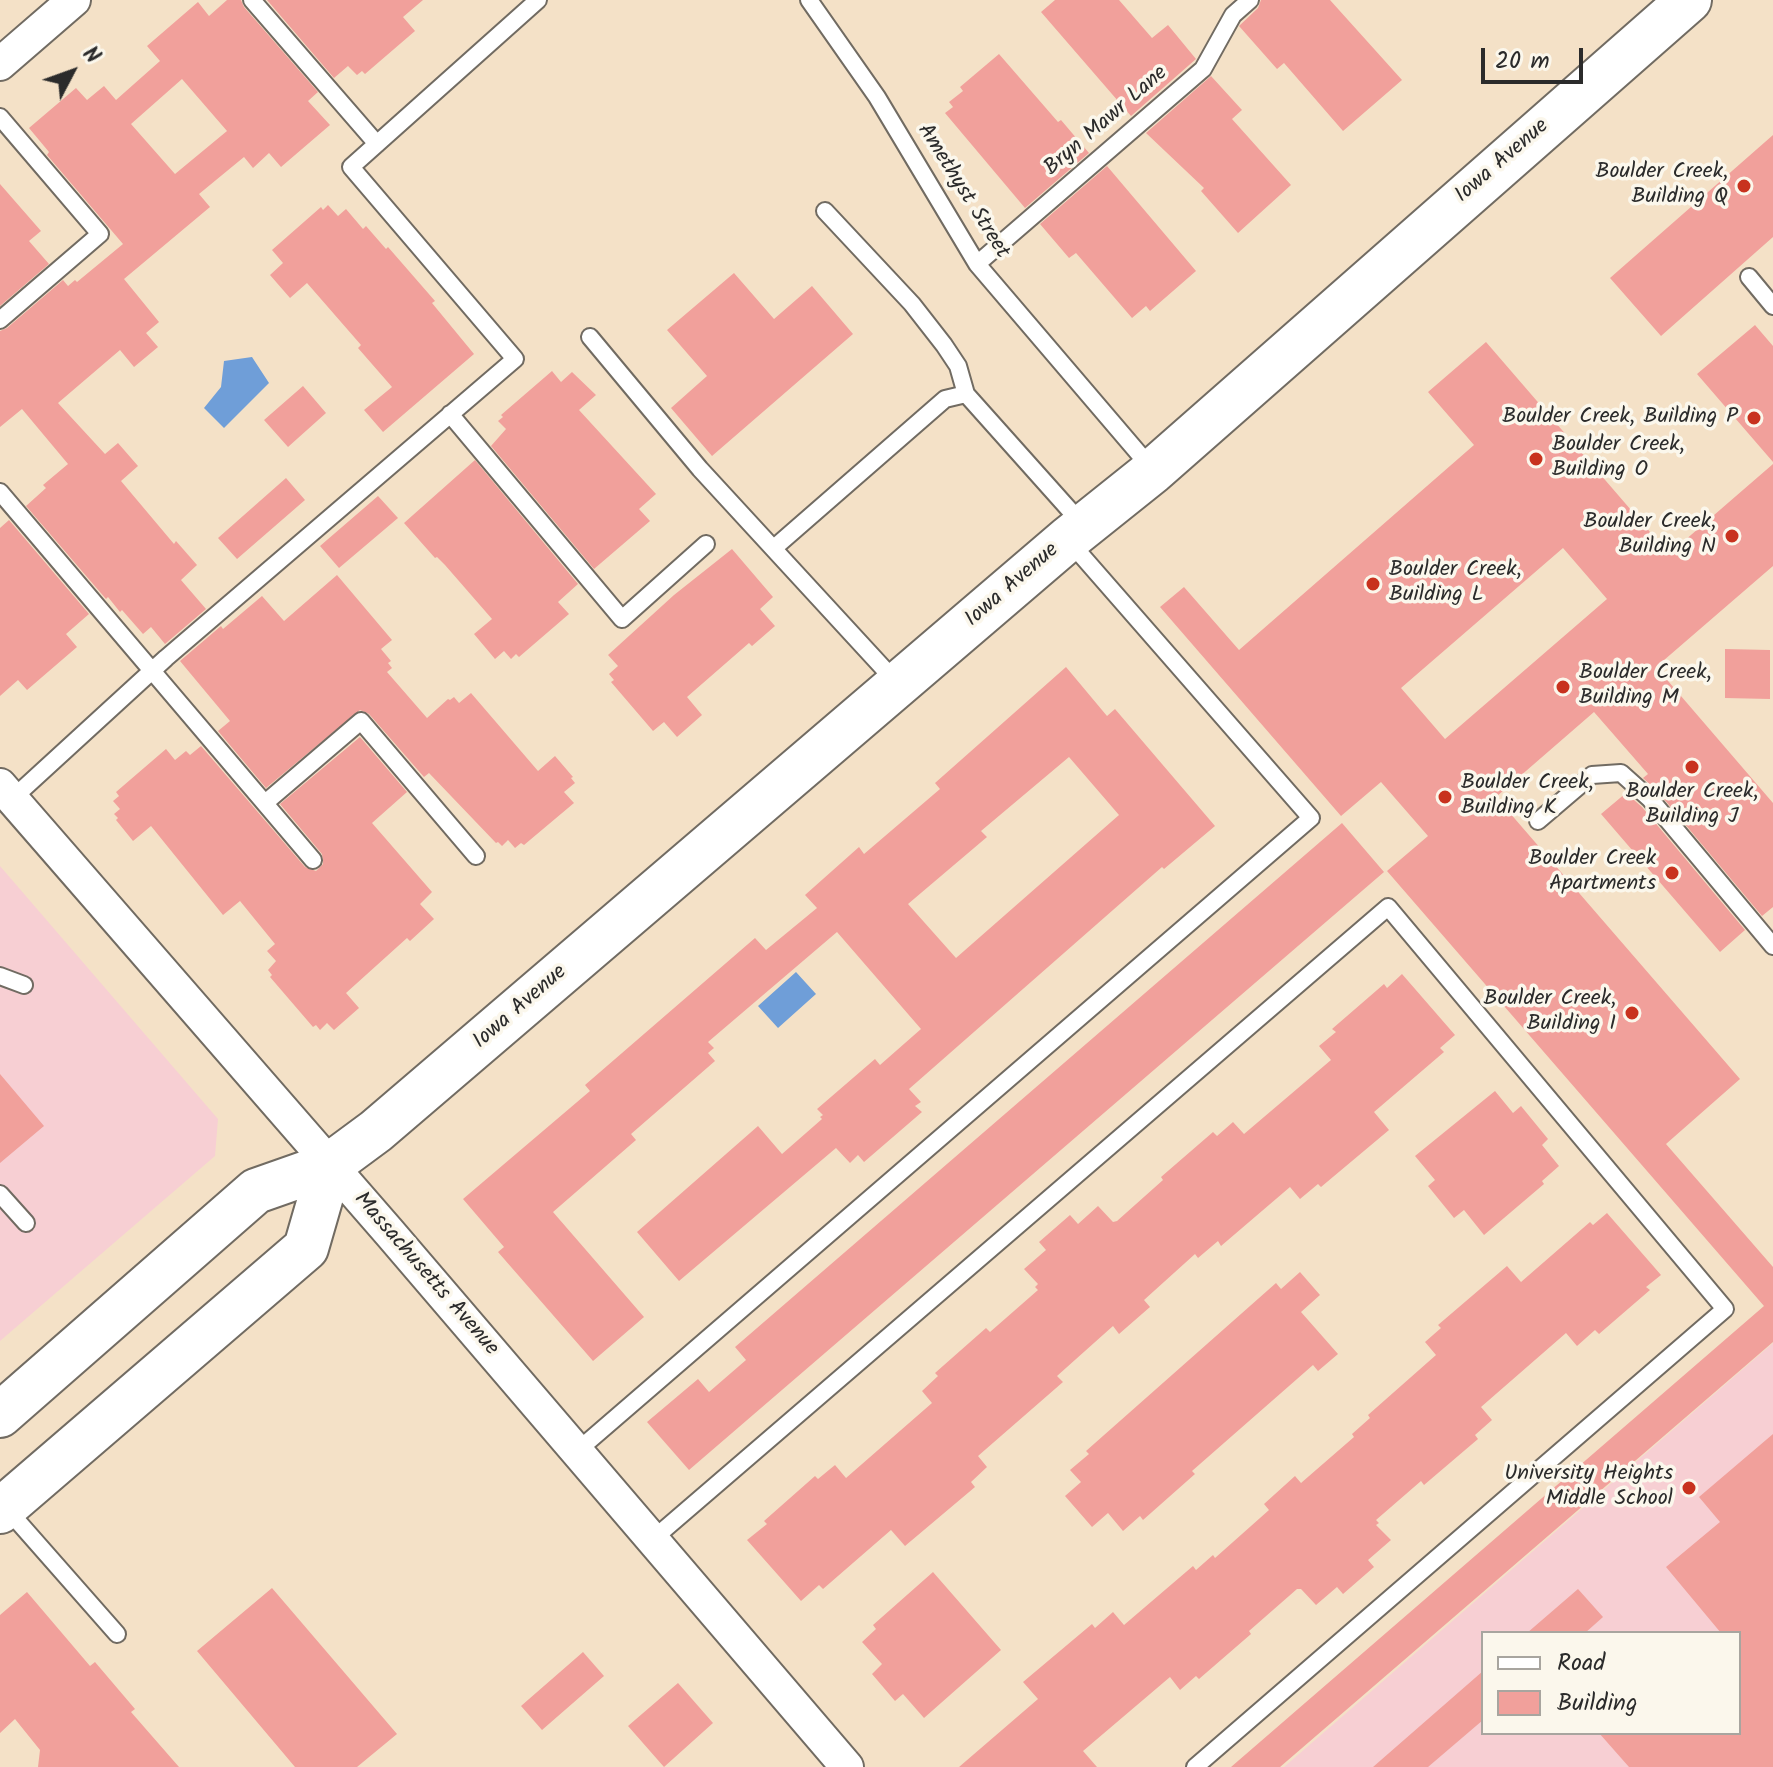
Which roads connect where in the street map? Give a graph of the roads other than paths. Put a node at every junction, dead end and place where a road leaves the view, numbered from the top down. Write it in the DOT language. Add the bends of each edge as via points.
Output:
graph roads {
  1 [pos="74,0"];
  2 [pos="252,0"];
  3 [pos="538,0"];
  4 [pos="809,0"];
  5 [pos="1250,0"];
  6 [pos="1689,0"];
  7 [pos="0,64"];
  8 [pos="0,117"];
  9 [pos="377,144"];
  10 [pos="825,211"];
  11 [pos="977,264"];
  12 [pos="1749,277"];
  13 [pos="1773,306"];
  14 [pos="0,320"];
  15 [pos="590,337"];
  16 [pos="966,394"];
  17 [pos="450,414"];
  18 [pos="1153,471"];
  19 [pos="0,492"];
  20 [pos="1076,533"];
  21 [pos="706,544"];
  22 [pos="774,548"];
  23 [pos="153,671"];
  24 [pos="898,684"];
  25 [pos="6,792"];
  26 [pos="265,803"];
  27 [pos="1538,821"];
  28 [pos="476,856"];
  29 [pos="313,860"];
  30 [pos="1773,946"];
  31 [pos="0,976"];
  32 [pos="24,985"];
  33 [pos="330,1165"];
  34 [pos="0,1194"];
  35 [pos="26,1223"];
  36 [pos="0,1415"];
  37 [pos="576,1452"];
  38 [pos="2,1509"];
  39 [pos="652,1540"];
  40 [pos="117,1634"];
  41 [pos="837,1764"];
  42 [pos="1195,1767"];
  1 -- 7 [label="street"];
  2 -- 9 [label="lane"];
  3 -- 9 [label="lane"];
  4 -- 11 [label="lane, Amethyst Street" via="877,97"];
  5 -- 11 [label="lane, Bryn Mawr Lane" via="1233,15 1203,69"];
  6 -- 18 [label="main road, Iowa Avenue"];
  8 -- 14 [label="lane" via="100,234"];
  9 -- 17 [label="lane" via="351,167 515,359"];
  10 -- 16 [label="lane" via="936,335 958,366"];
  11 -- 18 [label="lane, Amethyst Street"];
  12 -- 13 [label="lane"];
  15 -- 22 [label="lane"];
  16 -- 20 [label="lane"];
  16 -- 22 [label="lane" via="945,399"];
  17 -- 21 [label="lane" via="622,619"];
  17 -- 23 [label="lane"];
  18 -- 20 [label="main road, Iowa Avenue"];
  19 -- 23 [label="lane"];
  20 -- 24 [label="main road, Iowa Avenue"];
  20 -- 37 [label="lane" via="1311,818"];
  22 -- 24 [label="lane"];
  23 -- 25 [label="lane"];
  23 -- 26 [label="lane"];
  24 -- 33 [label="main road, Iowa Avenue"];
  25 -- 33 [label="street, Massachusetts Avenue"];
  26 -- 28 [label="lane" via="361,721"];
  26 -- 29 [label="lane"];
  27 -- 30 [label="lane" via="1592,775 1621,773 1650,799"];
  31 -- 32 [label="lane"];
  33 -- 36 [label="main road, Iowa Avenue" via="256,1191"];
  33 -- 37 [label="street, Massachusetts Avenue"];
  33 -- 38 [label="main road" via="306,1248"];
  34 -- 35 [label="lane"];
  37 -- 39 [label="street, Massachusetts Avenue"];
  38 -- 40 [label="lane"];
  39 -- 41 [label="street, Massachusetts Avenue"];
  39 -- 42 [label="lane" via="1388,907 1725,1309"];
}
